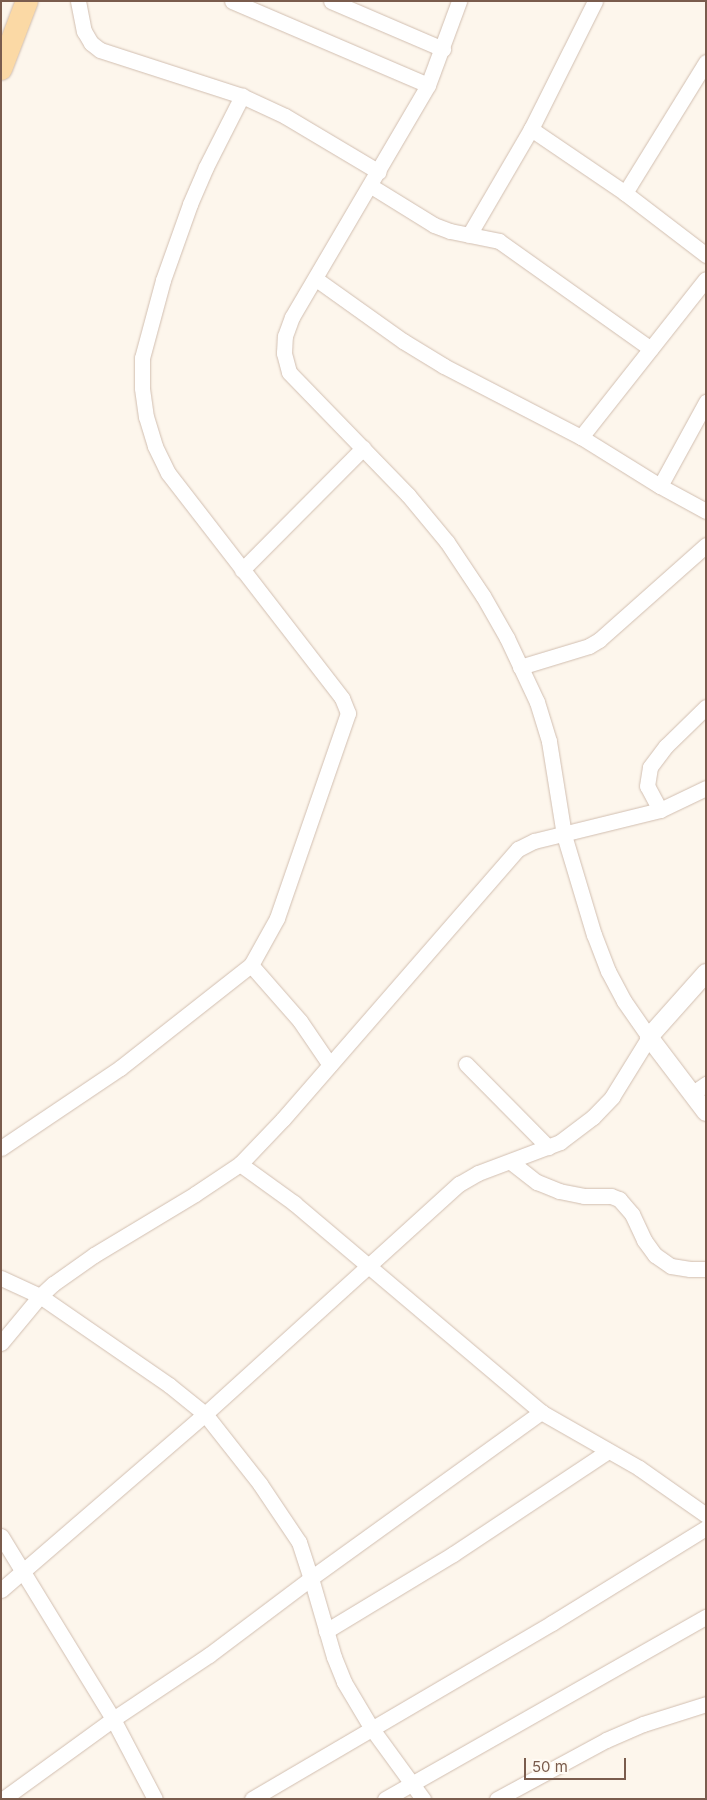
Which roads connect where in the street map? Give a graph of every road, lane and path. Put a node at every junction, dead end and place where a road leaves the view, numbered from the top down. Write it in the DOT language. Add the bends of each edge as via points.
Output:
graph roads {
  1 [pos="12,1"];
  2 [pos="27,1"];
  3 [pos="78,1"];
  4 [pos="232,1"];
  5 [pos="331,1"];
  6 [pos="459,1"];
  7 [pos="595,1"];
  8 [pos="1,31"];
  9 [pos="443,48"];
  10 [pos="706,62"];
  11 [pos="1,69"];
  12 [pos="428,85"];
  13 [pos="242,96"];
  14 [pos="531,129"];
  15 [pos="378,172"];
  16 [pos="371,186"];
  17 [pos="625,193"];
  18 [pos="470,235"];
  19 [pos="706,255"];
  20 [pos="316,279"];
  21 [pos="706,279"];
  22 [pos="651,349"];
  23 [pos="706,402"];
  24 [pos="581,437"];
  25 [pos="363,448"];
  26 [pos="660,486"];
  27 [pos="706,511"];
  28 [pos="706,545"];
  29 [pos="242,570"];
  30 [pos="520,667"];
  31 [pos="706,707"];
  32 [pos="706,788"];
  33 [pos="660,810"];
  34 [pos="564,834"];
  35 [pos="251,965"];
  36 [pos="706,973"];
  37 [pos="649,1037"];
  38 [pos="466,1064"];
  39 [pos="330,1065"];
  40 [pos="699,1088"];
  41 [pos="706,1112"];
  42 [pos="548,1147"];
  43 [pos="1,1148"];
  44 [pos="511,1162"];
  45 [pos="240,1164"];
  46 [pos="366,1266"];
  47 [pos="706,1269"];
  48 [pos="1,1278"];
  49 [pos="40,1296"];
  50 [pos="1,1343"];
  51 [pos="541,1412"];
  52 [pos="205,1414"];
  53 [pos="608,1451"];
  54 [pos="706,1515"];
  55 [pos="706,1528"];
  56 [pos="1,1536"];
  57 [pos="23,1570"];
  58 [pos="312,1578"];
  59 [pos="1,1590"];
  60 [pos="706,1618"];
  61 [pos="326,1631"];
  62 [pos="706,1704"];
  63 [pos="113,1719"];
  64 [pos="372,1729"];
  65 [pos="413,1784"];
  66 [pos="3,1799"];
  67 [pos="155,1799"];
  68 [pos="252,1799"];
  69 [pos="385,1799"];
  70 [pos="423,1799"];
  71 [pos="497,1799"];
  1 -- 8 [label="main road"];
  2 -- 11 [label="main road"];
  3 -- 13 [label="street" via="84,31 100,50"];
  4 -- 12 [label="street"];
  5 -- 9 [label="street"];
  6 -- 9 [label="street"];
  7 -- 14 [label="street"];
  9 -- 12 [label="street"];
  10 -- 17 [label="street"];
  12 -- 15 [label="street"];
  13 -- 15 [label="street" via="285,116"];
  13 -- 29 [label="street" via="206,167 175,242 142,358 146,417 155,446 168,473"];
  14 -- 17 [label="street"];
  14 -- 18 [label="street"];
  15 -- 16 [label="street"];
  16 -- 18 [label="street" via="434,225"];
  16 -- 20 [label="street"];
  17 -- 19 [label="street"];
  18 -- 22 [label="street" via="499,241"];
  20 -- 24 [label="street" via="444,366"];
  20 -- 25 [label="street" via="288,325 284,352 286,362 290,372"];
  21 -- 22 [label="street"];
  22 -- 24 [label="street"];
  23 -- 26 [label="street"];
  24 -- 26 [label="street"];
  25 -- 29 [label="street"];
  25 -- 30 [label="street" via="447,542 483,596"];
  26 -- 27 [label="street"];
  28 -- 30 [label="street" via="599,640"];
  29 -- 35 [label="street" via="342,698 348,713 277,918"];
  30 -- 34 [label="street" via="537,702 549,741"];
  31 -- 33 [label="street" via="650,766 648,786"];
  32 -- 33 [label="street"];
  33 -- 34 [label="street"];
  34 -- 37 [label="street" via="608,971"];
  34 -- 39 [label="street" via="534,841 513,854"];
  35 -- 39 [label="street" via="300,1021"];
  35 -- 43 [label="street" via="120,1068"];
  36 -- 37 [label="street"];
  37 -- 40 [label="street"];
  37 -- 42 [label="street" via="612,1096 593,1117"];
  38 -- 42 [label="street"];
  39 -- 45 [label="street"];
  40 -- 41 [label="street"];
  42 -- 44 [label="street"];
  44 -- 46 [label="street" via="459,1184"];
  44 -- 47 [label="street" via="537,1182 558,1191 619,1199 632,1214 655,1255 671,1266"];
  45 -- 46 [label="street" via="294,1203"];
  45 -- 49 [label="street" via="94,1255"];
  46 -- 51 [label="street"];
  46 -- 52 [label="street"];
  48 -- 49 [label="street"];
  49 -- 50 [label="street"];
  49 -- 52 [label="street" via="169,1385"];
  51 -- 53 [label="street"];
  51 -- 58 [label="street"];
  52 -- 57 [label="street"];
  52 -- 58 [label="street" via="282,1515 298,1542"];
  53 -- 54 [label="street" via="639,1468"];
  53 -- 61 [label="street" via="453,1554"];
  55 -- 64 [label="street"];
  56 -- 57 [label="street"];
  57 -- 59 [label="street"];
  57 -- 63 [label="street"];
  58 -- 61 [label="street"];
  58 -- 63 [label="street" via="210,1654"];
  60 -- 65 [label="street"];
  61 -- 64 [label="street" via="344,1682"];
  62 -- 71 [label="street" via="643,1724 606,1740"];
  63 -- 66 [label="street"];
  63 -- 67 [label="street"];
  64 -- 65 [label="street"];
  64 -- 68 [label="street"];
  65 -- 69 [label="street"];
  65 -- 70 [label="street"];
}
